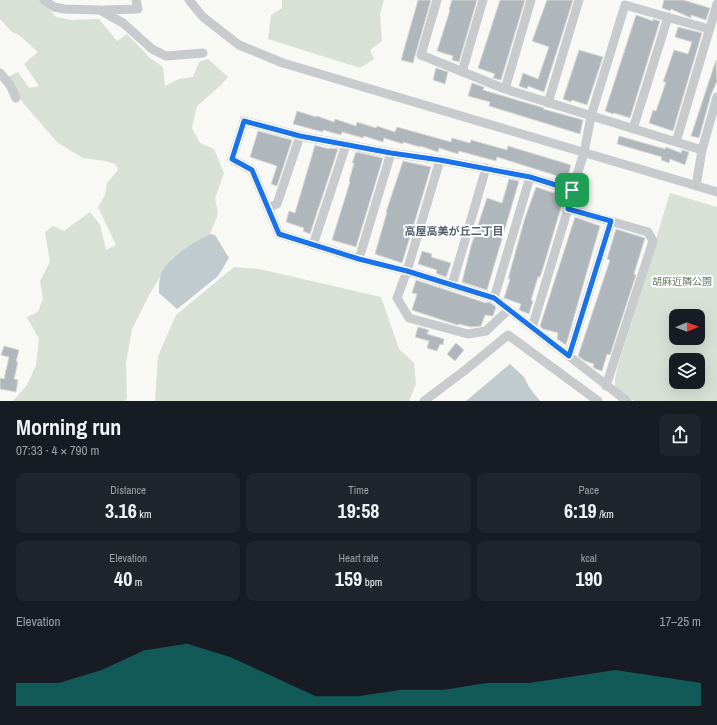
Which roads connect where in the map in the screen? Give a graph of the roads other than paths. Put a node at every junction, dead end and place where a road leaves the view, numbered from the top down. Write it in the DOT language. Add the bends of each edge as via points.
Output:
graph roads {
  1 [pos="44,0"];
  2 [pos="136,0"];
  3 [pos="189,0"];
  4 [pos="437,0"];
  5 [pos="483,0"];
  6 [pos="532,0"];
  7 [pos="578,0"];
  8 [pos="717,4"];
  9 [pos="100,10"];
  10 [pos="668,18"];
  11 [pos="709,29"];
  12 [pos="203,53"];
  13 [pos="462,72"];
  14 [pos="0,73"];
  15 [pos="505,89"];
  16 [pos="16,98"];
  17 [pos="717,98"];
  18 [pos="548,103"];
  19 [pos="591,116"];
  20 [pos="633,129"];
  21 [pos="300,136"];
  22 [pos="676,142"];
  23 [pos="346,145"];
  24 [pos="702,150"];
  25 [pos="391,153"];
  26 [pos="584,153"];
  27 [pos="440,160"];
  28 [pos="486,168"];
  29 [pos="530,177"];
  30 [pos="696,186"];
  31 [pos="572,190"];
  32 [pos="717,192"];
  33 [pos="268,208"];
  34 [pos="568,209"];
  35 [pos="611,221"];
  36 [pos="313,245"];
  37 [pos="359,259"];
  38 [pos="407,271"];
  39 [pos="452,285"];
  40 [pos="494,298"];
  41 [pos="508,310"];
  42 [pos="532,328"];
  43 [pos="569,356"];
  44 [pos="606,386"];
  45 [pos="424,401"];
  46 [pos="598,401"];
  47 [pos="627,401"];
  1 -- 9 [label="street" via="54,7 64,9"];
  2 -- 9 [label="street" via="138,9"];
  3 -- 26 [label="street" via="203,17 238,45 283,63"];
  4 -- 13 [label="street" via="421,55"];
  5 -- 13 [label="street"];
  6 -- 15 [label="street"];
  7 -- 18 [label="street"];
  8 -- 11 [label="street"];
  9 -- 12 [label="street" via="123,23 152,49 166,56"];
  10 -- 11 [label="street"];
  10 -- 19 [label="street" via="625,5"];
  10 -- 20 [label="street"];
  11 -- 22 [label="street"];
  13 -- 15 [label="street"];
  14 -- 16 [label="street"];
  15 -- 18 [label="street"];
  17 -- 24 [label="street"];
  18 -- 19 [label="street"];
  19 -- 20 [label="street"];
  19 -- 26 [label="street"];
  20 -- 22 [label="street"];
  21 -- 23 [label="street"];
  21 -- 33 [label="street" via="277,204"];
  21 -- 33 [label="street" via="244,121 232,159 252,170"];
  22 -- 24 [label="street"];
  23 -- 25 [label="street"];
  23 -- 36 [label="street"];
  24 -- 30 [label="street"];
  25 -- 27 [label="street"];
  25 -- 37 [label="street"];
  26 -- 30 [label="street"];
  26 -- 31 [label="street"];
  27 -- 28 [label="street"];
  27 -- 38 [label="street"];
  28 -- 29 [label="street"];
  28 -- 39 [label="street"];
  29 -- 31 [label="street"];
  29 -- 40 [label="street"];
  30 -- 32 [label="street"];
  31 -- 34 [label="street"];
  33 -- 36 [label="street" via="279,234"];
  34 -- 35 [label="street"];
  34 -- 42 [label="street"];
  35 -- 43 [label="street"];
  35 -- 44 [label="street" via="648,232 653,241"];
  36 -- 37 [label="street"];
  37 -- 38 [label="street"];
  38 -- 39 [label="street"];
  38 -- 41 [label="street" via="397,298 409,318 468,334 486,331"];
  39 -- 40 [label="street"];
  40 -- 41 [label="street"];
  41 -- 42 [label="street"];
  42 -- 43 [label="street"];
  43 -- 44 [label="street"];
  44 -- 47 [label="street"];
  45 -- 46 [label="street" via="508,335"];
}
